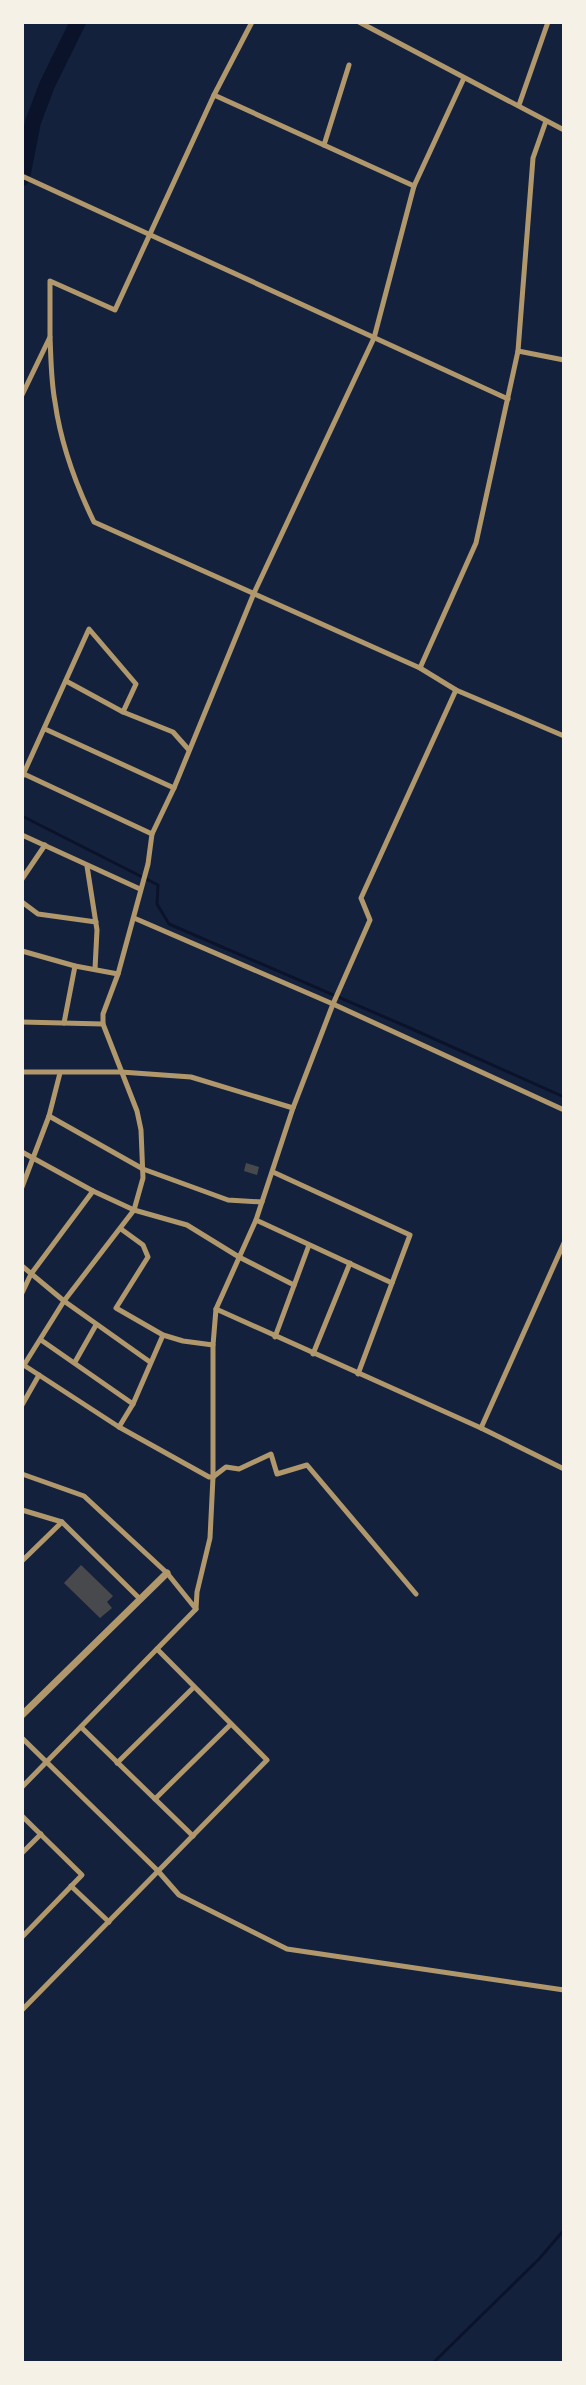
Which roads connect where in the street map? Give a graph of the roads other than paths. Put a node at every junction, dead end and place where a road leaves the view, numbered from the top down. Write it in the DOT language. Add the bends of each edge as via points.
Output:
graph roads {
  1 [pos="252,22"];
  2 [pos="359,22"];
  3 [pos="548,22"];
  4 [pos="349,65"];
  5 [pos="464,78"];
  6 [pos="214,95"];
  7 [pos="519,105"];
  8 [pos="546,121"];
  9 [pos="564,130"];
  10 [pos="324,145"];
  11 [pos="22,176"];
  12 [pos="414,186"];
  13 [pos="149,236"];
  14 [pos="50,337"];
  15 [pos="374,338"];
  16 [pos="518,351"];
  17 [pos="564,360"];
  18 [pos="22,395"];
  19 [pos="508,399"];
  20 [pos="254,593"];
  21 [pos="420,668"];
  22 [pos="66,681"];
  23 [pos="456,690"];
  24 [pos="123,712"];
  25 [pos="45,729"];
  26 [pos="564,736"];
  27 [pos="189,750"];
  28 [pos="23,776"];
  29 [pos="174,788"];
  30 [pos="152,834"];
  31 [pos="22,835"];
  32 [pos="45,845"];
  33 [pos="87,866"];
  34 [pos="22,879"];
  35 [pos="140,889"];
  36 [pos="22,902"];
  37 [pos="134,918"];
  38 [pos="96,922"];
  39 [pos="22,951"];
  40 [pos="75,966"];
  41 [pos="95,969"];
  42 [pos="118,974"];
  43 [pos="333,1004"];
  44 [pos="22,1022"];
  45 [pos="64,1023"];
  46 [pos="103,1023"];
  47 [pos="22,1072"];
  48 [pos="121,1072"];
  49 [pos="60,1073"];
  50 [pos="293,1108"];
  51 [pos="564,1110"];
  52 [pos="49,1116"];
  53 [pos="22,1152"];
  54 [pos="34,1158"];
  55 [pos="142,1169"];
  56 [pos="273,1172"];
  57 [pos="22,1187"];
  58 [pos="93,1191"];
  59 [pos="262,1202"];
  60 [pos="134,1210"];
  61 [pos="256,1220"];
  62 [pos="121,1229"];
  63 [pos="564,1243"];
  64 [pos="309,1245"];
  65 [pos="239,1257"];
  66 [pos="350,1263"];
  67 [pos="22,1266"];
  68 [pos="31,1274"];
  69 [pos="392,1283"];
  70 [pos="294,1285"];
  71 [pos="22,1293"];
  72 [pos="64,1301"];
  73 [pos="216,1309"];
  74 [pos="96,1325"];
  75 [pos="163,1335"];
  76 [pos="275,1337"];
  77 [pos="41,1340"];
  78 [pos="213,1345"];
  79 [pos="313,1354"];
  80 [pos="75,1362"];
  81 [pos="150,1362"];
  82 [pos="23,1365"];
  83 [pos="358,1374"];
  84 [pos="39,1376"];
  85 [pos="133,1404"];
  86 [pos="22,1405"];
  87 [pos="119,1427"];
  88 [pos="481,1428"];
  89 [pos="564,1469"];
  90 [pos="22,1474"];
  91 [pos="213,1477"];
  92 [pos="22,1510"];
  93 [pos="62,1522"];
  94 [pos="22,1561"];
  95 [pos="167,1573"];
  96 [pos="416,1594"];
  97 [pos="139,1598"];
  98 [pos="196,1609"];
  99 [pos="157,1649"];
  100 [pos="194,1687"];
  101 [pos="22,1715"];
  102 [pos="231,1724"];
  103 [pos="81,1727"];
  104 [pos="22,1738"];
  105 [pos="117,1762"];
  106 [pos="46,1763"];
  107 [pos="22,1787"];
  108 [pos="155,1799"];
  109 [pos="22,1816"];
  110 [pos="40,1834"];
  111 [pos="193,1836"];
  112 [pos="22,1853"];
  113 [pos="158,1871"];
  114 [pos="70,1887"];
  115 [pos="109,1922"];
  116 [pos="22,1937"];
  117 [pos="564,1990"];
  118 [pos="23,2008"];
  1 -- 6 [label="street"];
  2 -- 5 [label="street"];
  3 -- 7 [label="street"];
  4 -- 10 [label="street"];
  5 -- 7 [label="street"];
  5 -- 12 [label="street"];
  6 -- 10 [label="street"];
  6 -- 13 [label="street"];
  7 -- 8 [label="street"];
  8 -- 9 [label="street"];
  8 -- 16 [label="street" via="533,158"];
  10 -- 12 [label="street"];
  11 -- 13 [label="street"];
  12 -- 15 [label="street"];
  13 -- 14 [label="street" via="115,310 50,281"];
  13 -- 15 [label="street"];
  14 -- 18 [label="street"];
  14 -- 20 [label="street" via="54,401 65,450 94,522"];
  15 -- 19 [label="street"];
  15 -- 20 [label="street"];
  16 -- 17 [label="street"];
  16 -- 19 [label="street"];
  19 -- 21 [label="street" via="476,543"];
  20 -- 21 [label="street"];
  20 -- 27 [label="street"];
  21 -- 23 [label="street"];
  22 -- 24 [label="street"];
  22 -- 24 [label="street" via="89,629 135,684"];
  22 -- 25 [label="street"];
  23 -- 26 [label="street"];
  23 -- 43 [label="street" via="361,898 370,920"];
  24 -- 27 [label="street" via="172,732"];
  25 -- 28 [label="street"];
  25 -- 29 [label="street"];
  27 -- 29 [label="street"];
  28 -- 30 [label="street"];
  29 -- 30 [label="street"];
  30 -- 35 [label="street"];
  31 -- 32 [label="street"];
  32 -- 33 [label="street"];
  32 -- 34 [label="street"];
  33 -- 35 [label="street"];
  33 -- 38 [label="street"];
  35 -- 37 [label="street"];
  36 -- 38 [label="street" via="38,914"];
  37 -- 42 [label="street"];
  37 -- 43 [label="street"];
  38 -- 41 [label="street"];
  39 -- 40 [label="street"];
  40 -- 41 [label="street"];
  40 -- 45 [label="street"];
  41 -- 42 [label="street"];
  42 -- 46 [label="street"];
  43 -- 50 [label="street"];
  43 -- 51 [label="street"];
  44 -- 45 [label="street"];
  45 -- 46 [label="street"];
  46 -- 48 [label="street"];
  47 -- 49 [label="street"];
  48 -- 49 [label="street"];
  48 -- 50 [label="street" via="191,1077"];
  48 -- 55 [label="street" via="137,1111"];
  49 -- 52 [label="street"];
  50 -- 56 [label="street"];
  52 -- 54 [label="street"];
  52 -- 55 [label="street"];
  53 -- 54 [label="street"];
  54 -- 57 [label="street"];
  54 -- 58 [label="street"];
  55 -- 59 [label="street" via="228,1200"];
  55 -- 60 [label="street"];
  56 -- 59 [label="street"];
  56 -- 69 [label="street" via="410,1235"];
  58 -- 60 [label="street"];
  58 -- 68 [label="street"];
  59 -- 61 [label="street"];
  60 -- 62 [label="street"];
  60 -- 65 [label="street" via="187,1225"];
  61 -- 64 [label="street"];
  61 -- 65 [label="street"];
  62 -- 72 [label="street"];
  62 -- 75 [label="street" via="143,1245 148,1257 116,1308"];
  63 -- 88 [label="street"];
  64 -- 66 [label="street"];
  64 -- 70 [label="street"];
  65 -- 70 [label="street"];
  65 -- 73 [label="street"];
  66 -- 69 [label="street"];
  66 -- 79 [label="street"];
  67 -- 68 [label="street"];
  68 -- 71 [label="street"];
  68 -- 72 [label="street"];
  69 -- 83 [label="street"];
  70 -- 76 [label="street"];
  72 -- 74 [label="street"];
  72 -- 77 [label="street"];
  73 -- 76 [label="street"];
  73 -- 78 [label="street"];
  74 -- 80 [label="street"];
  74 -- 81 [label="street"];
  75 -- 78 [label="street"];
  75 -- 81 [label="street"];
  76 -- 79 [label="street"];
  77 -- 80 [label="street"];
  77 -- 82 [label="street"];
  78 -- 91 [label="street"];
  79 -- 83 [label="street"];
  80 -- 85 [label="street"];
  81 -- 85 [label="street"];
  82 -- 84 [label="street"];
  83 -- 88 [label="street"];
  84 -- 86 [label="street"];
  84 -- 87 [label="street"];
  85 -- 87 [label="street"];
  87 -- 91 [label="street"];
  88 -- 89 [label="street"];
  90 -- 95 [label="street" via="84,1496"];
  91 -- 96 [label="street" via="226,1467 239,1469 271,1454 277,1474 307,1465"];
  91 -- 98 [label="street" via="210,1538"];
  92 -- 93 [label="street"];
  93 -- 94 [label="street"];
  93 -- 97 [label="street"];
  95 -- 97 [label="street"];
  95 -- 98 [label="street"];
  97 -- 101 [label="street"];
  98 -- 99 [label="street"];
  99 -- 100 [label="street"];
  99 -- 103 [label="street"];
  100 -- 102 [label="street"];
  100 -- 105 [label="street"];
  102 -- 108 [label="street"];
  102 -- 111 [label="street" via="267,1760"];
  103 -- 105 [label="street"];
  103 -- 106 [label="street"];
  104 -- 106 [label="street"];
  105 -- 108 [label="street"];
  106 -- 107 [label="street"];
  106 -- 113 [label="street"];
  108 -- 111 [label="street"];
  109 -- 110 [label="street"];
  110 -- 112 [label="street"];
  110 -- 114 [label="street" via="82,1875"];
  111 -- 113 [label="street"];
  113 -- 115 [label="street"];
  113 -- 117 [label="street" via="179,1895 287,1949"];
  114 -- 115 [label="street"];
  114 -- 116 [label="street"];
  115 -- 118 [label="street"];
}
